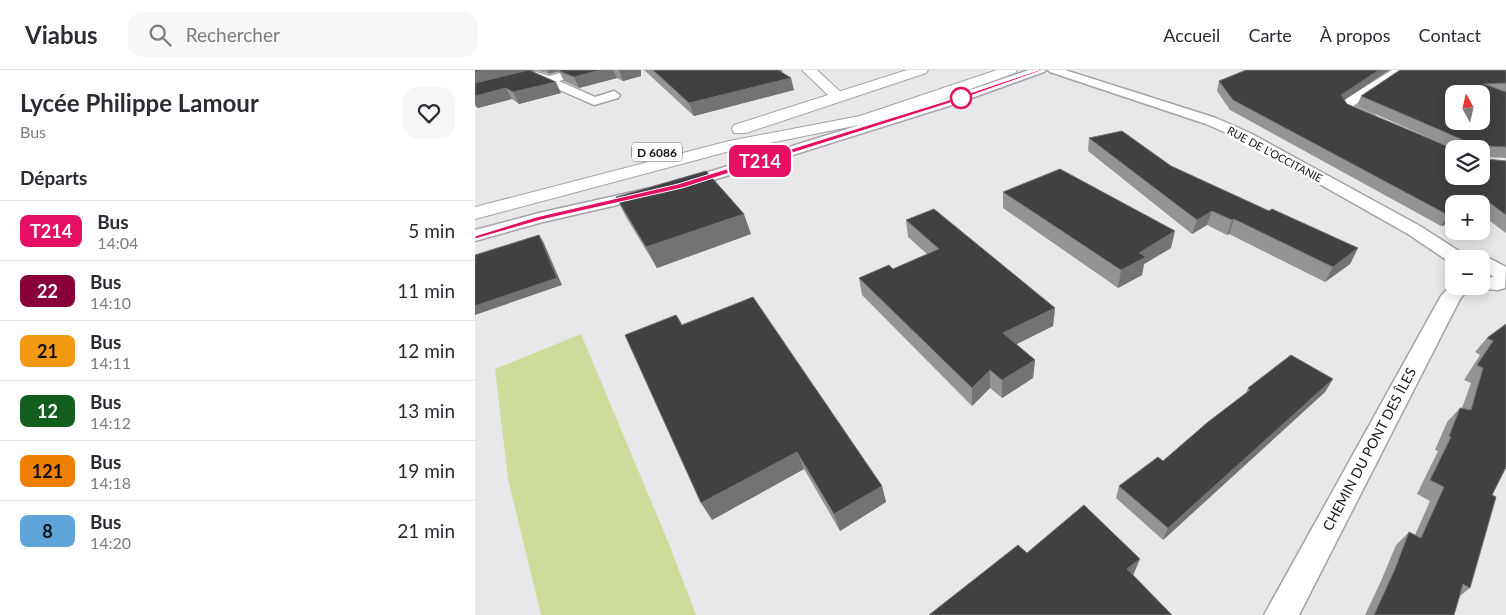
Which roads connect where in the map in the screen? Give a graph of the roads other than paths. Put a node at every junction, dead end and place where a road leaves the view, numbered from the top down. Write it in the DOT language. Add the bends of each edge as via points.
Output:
graph roads {
  1 [pos="585,70"];
  2 [pos="809,70"];
  3 [pos="911,70"];
  4 [pos="921,70"];
  5 [pos="1010,70"];
  6 [pos="1040,70"];
  7 [pos="1054,70"];
  8 [pos="1400,70"];
  9 [pos="531,72"];
  10 [pos="548,80"];
  11 [pos="475,90"];
  12 [pos="614,95"];
  13 [pos="837,96"];
  14 [pos="1384,126"];
  15 [pos="475,201"];
  16 [pos="475,213"];
  17 [pos="475,236"];
  18 [pos="1445,256"];
  19 [pos="1490,263"];
  20 [pos="1490,284"];
  21 [pos="1452,295"];
  22 [pos="1281,615"];
  1 -- 10 [label="street"];
  2 -- 13 [label="main road"];
  3 -- 13 [label="street"];
  4 -- 13 [label="main road, D 6086"];
  5 -- 16 [label="main road, D 6086" via="863,120 729,146"];
  6 -- 17 [label="street" via="951,101 666,189"];
  7 -- 18 [label="street, RUE DE L'OCCITANIE" via="1211,121 1245,136 1414,230"];
  8 -- 14 [label="street" via="1345,105"];
  9 -- 10 [label="street"];
  9 -- 11 [label="street"];
  10 -- 12 [label="street" via="594,101"];
  13 -- 15 [label="main road, D 6086" via="739,129"];
  19 -- 20 [label="street" via="1504,275 1502,282"];
  21 -- 22 [label="street, CHEMIN DU PONT DES ÎLES"];
}
